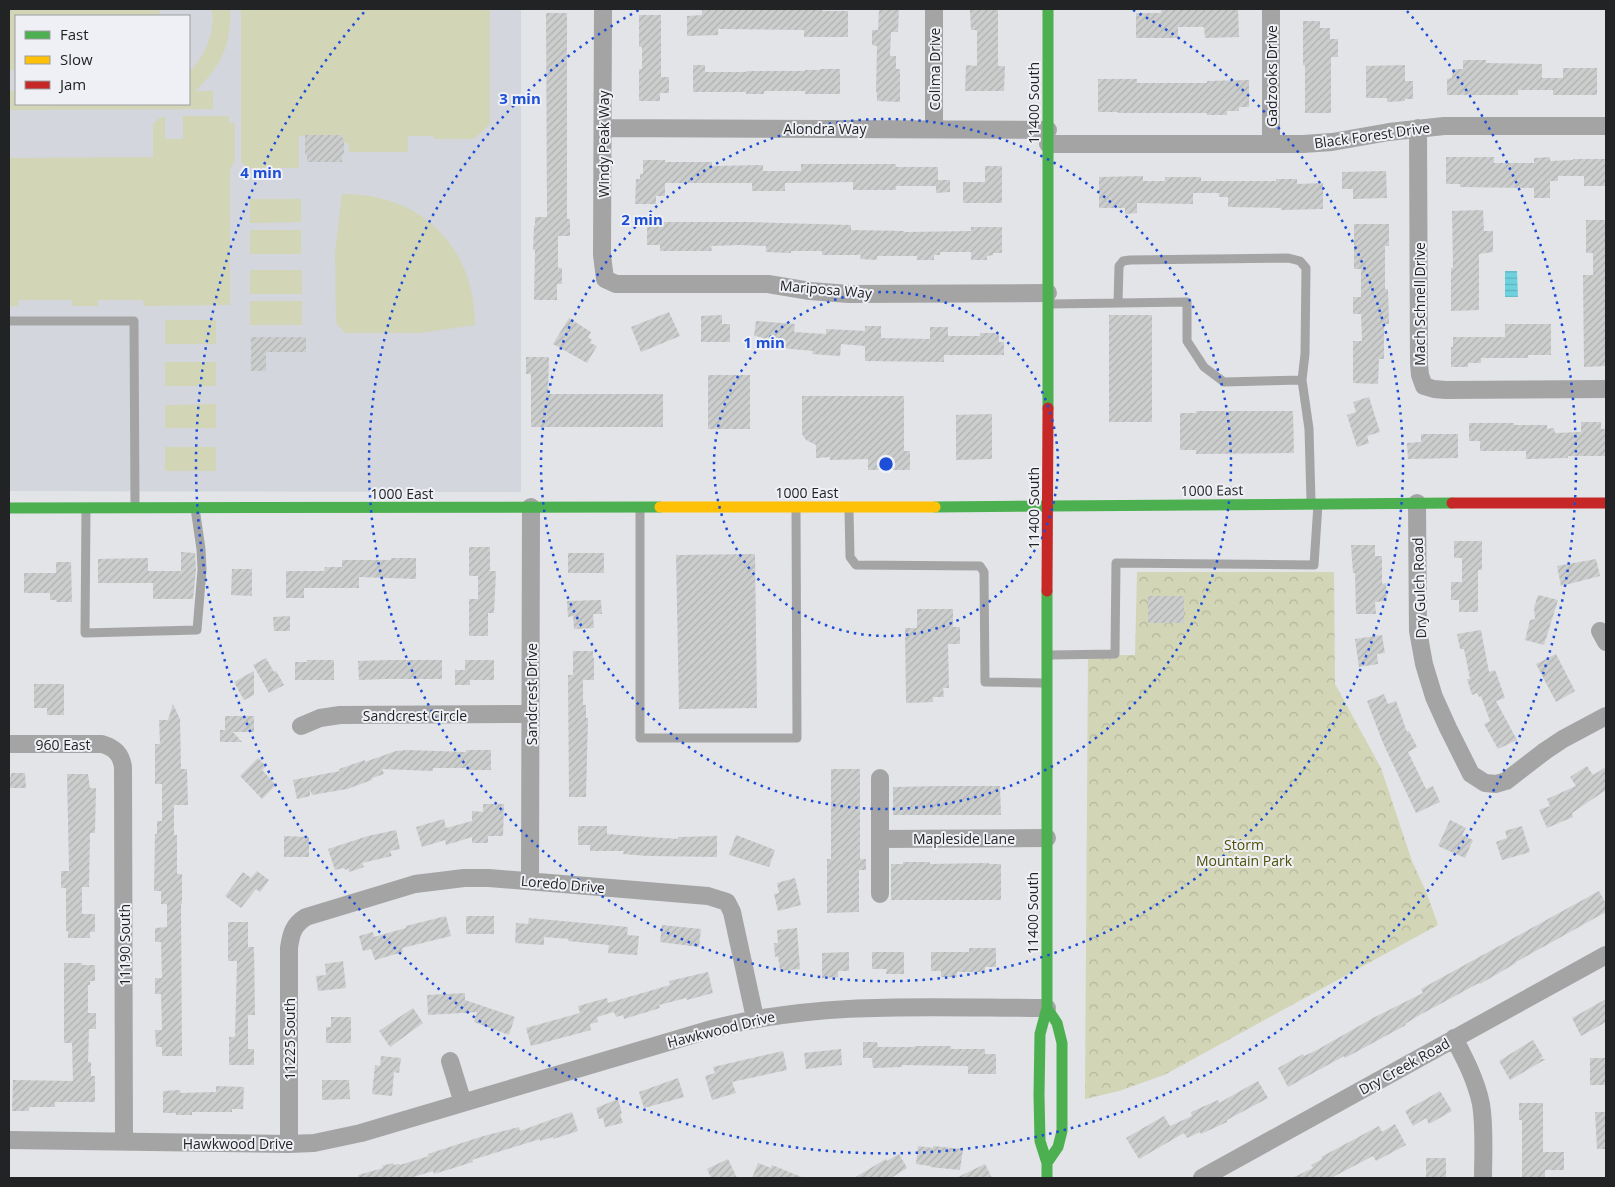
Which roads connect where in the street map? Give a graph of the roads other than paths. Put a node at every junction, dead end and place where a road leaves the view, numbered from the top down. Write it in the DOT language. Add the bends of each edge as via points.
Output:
graph roads {
  1 [pos="603,9"];
  2 [pos="934,9"];
  3 [pos="1048,9"];
  4 [pos="1271,9"];
  5 [pos="1606,126"];
  6 [pos="603,128"];
  7 [pos="1418,128"];
  8 [pos="934,129"];
  9 [pos="1048,137"];
  10 [pos="1271,144"];
  11 [pos="605,279"];
  12 [pos="1048,298"];
  13 [pos="1118,303"];
  14 [pos="9,321"];
  15 [pos="1302,380"];
  16 [pos="1606,389"];
  17 [pos="1314,503"];
  18 [pos="1606,503"];
  19 [pos="1417,504"];
  20 [pos="1048,506"];
  21 [pos="531,507"];
  22 [pos="640,507"];
  23 [pos="796,507"];
  24 [pos="849,507"];
  25 [pos="9,508"];
  26 [pos="86,508"];
  27 [pos="135,508"];
  28 [pos="195,508"];
  29 [pos="1048,655"];
  30 [pos="1048,683"];
  31 [pos="531,714"];
  32 [pos="1606,716"];
  33 [pos="301,726"];
  34 [pos="9,744"];
  35 [pos="115,750"];
  36 [pos="880,778"];
  37 [pos="1047,838"];
  38 [pos="880,839"];
  39 [pos="530,881"];
  40 [pos="880,894"];
  41 [pos="290,934"];
  42 [pos="1606,955"];
  43 [pos="1047,1008"];
  44 [pos="755,1018"];
  45 [pos="1454,1038"];
  46 [pos="450,1060"];
  47 [pos="463,1104"];
  48 [pos="9,1140"];
  49 [pos="124,1142"];
  50 [pos="289,1144"];
  51 [pos="1047,1163"];
  52 [pos="1047,1178"];
  53 [pos="1202,1178"];
  54 [pos="1483,1178"];
  1 -- 6 [label="street, Windy Peak Way"];
  2 -- 8 [label="street, Colima Drive"];
  3 -- 9 [label="street, 11400 South"];
  4 -- 10 [label="street, Gadzooks Drive"];
  5 -- 7 [label="street, Black Forest Drive"];
  6 -- 8 [label="street, Alondra Way"];
  6 -- 11 [label="street, Windy Peak Way" via="602,255"];
  7 -- 10 [label="street, Black Forest Drive" via="1332,142"];
  7 -- 16 [label="street, Mach Schnell Drive" via="1419,364 1424,386 1446,390"];
  8 -- 9 [label="street, Alondra Way"];
  9 -- 10 [label="street, Black Forest Drive"];
  9 -- 12 [label="street, 11400 South"];
  11 -- 12 [label="street, Mariposa Way" via="616,284 768,284 849,294"];
  12 -- 13 [label="lane"];
  12 -- 20 [label="street, 11400 South"];
  13 -- 15 [label="lane" via="1187,302 1187,341 1204,367 1224,382"];
  13 -- 15 [label="lane" via="1119,266 1123,261 1288,258 1300,261 1306,268"];
  14 -- 27 [label="lane" via="134,321"];
  15 -- 17 [label="lane" via="1310,429"];
  17 -- 19 [label="street, 1000 East"];
  17 -- 20 [label="street, 1000 East"];
  17 -- 29 [label="lane" via="1314,565 1116,563 1115,654"];
  18 -- 19 [label="street, 1000 East"];
  19 -- 32 [label="street, Dry Gulch Road" via="1418,630 1424,664 1434,697 1471,774 1485,783 1506,781 1544,751"];
  20 -- 24 [label="street, 1000 East"];
  20 -- 29 [label="street, 11400 South"];
  21 -- 22 [label="street, 1000 East"];
  21 -- 28 [label="street, 1000 East"];
  21 -- 31 [label="street, Sandcrest Drive"];
  22 -- 23 [label="street, 1000 East"];
  22 -- 23 [label="lane" via="640,738 796,738"];
  23 -- 24 [label="street, 1000 East"];
  24 -- 30 [label="lane" via="850,557 856,565 980,566 984,572 985,682"];
  25 -- 26 [label="street, 1000 East"];
  26 -- 27 [label="street, 1000 East"];
  26 -- 28 [label="lane" via="85,633 198,630 201,556"];
  27 -- 28 [label="street, 1000 East"];
  29 -- 30 [label="street, 11400 South"];
  30 -- 37 [label="street, 11400 South"];
  31 -- 33 [label="street, Sandcrest Circle" via="340,715 320,718"];
  31 -- 39 [label="street, Sandcrest Drive"];
  34 -- 35 [label="street, 960 East" via="102,744"];
  35 -- 49 [label="street, 11190 South" via="124,767"];
  36 -- 38 [label="street"];
  37 -- 38 [label="street, Mapleside Lane"];
  37 -- 43 [label="street, 11400 South"];
  38 -- 40 [label="street"];
  39 -- 41 [label="street, Loredo Drive" via="464,878 416,884 306,917"];
  39 -- 44 [label="street, Loredo Drive" via="708,896 727,902 735,924"];
  41 -- 50 [label="street, 11225 South"];
  42 -- 45 [label="street, Dry Creek Road"];
  43 -- 44 [label="street, Hawkwood Drive" via="843,1008"];
  43 -- 51 [label="street, 11400 South" via="1040,1034 1039,1095 1040,1141"];
  43 -- 51 [label="street, 11400 South" via="1057,1024 1062,1043 1062,1131 1058,1147"];
  44 -- 47 [label="street, Hawkwood Drive"];
  45 -- 53 [label="street, Dry Creek Road"];
  45 -- 54 [label="street" via="1474,1080 1481,1104"];
  46 -- 47 [label="street"];
  47 -- 50 [label="street, Hawkwood Drive" via="338,1139"];
  48 -- 49 [label="street, Hawkwood Drive"];
  49 -- 50 [label="street, Hawkwood Drive"];
  51 -- 52 [label="street, 11400 South"];
}
